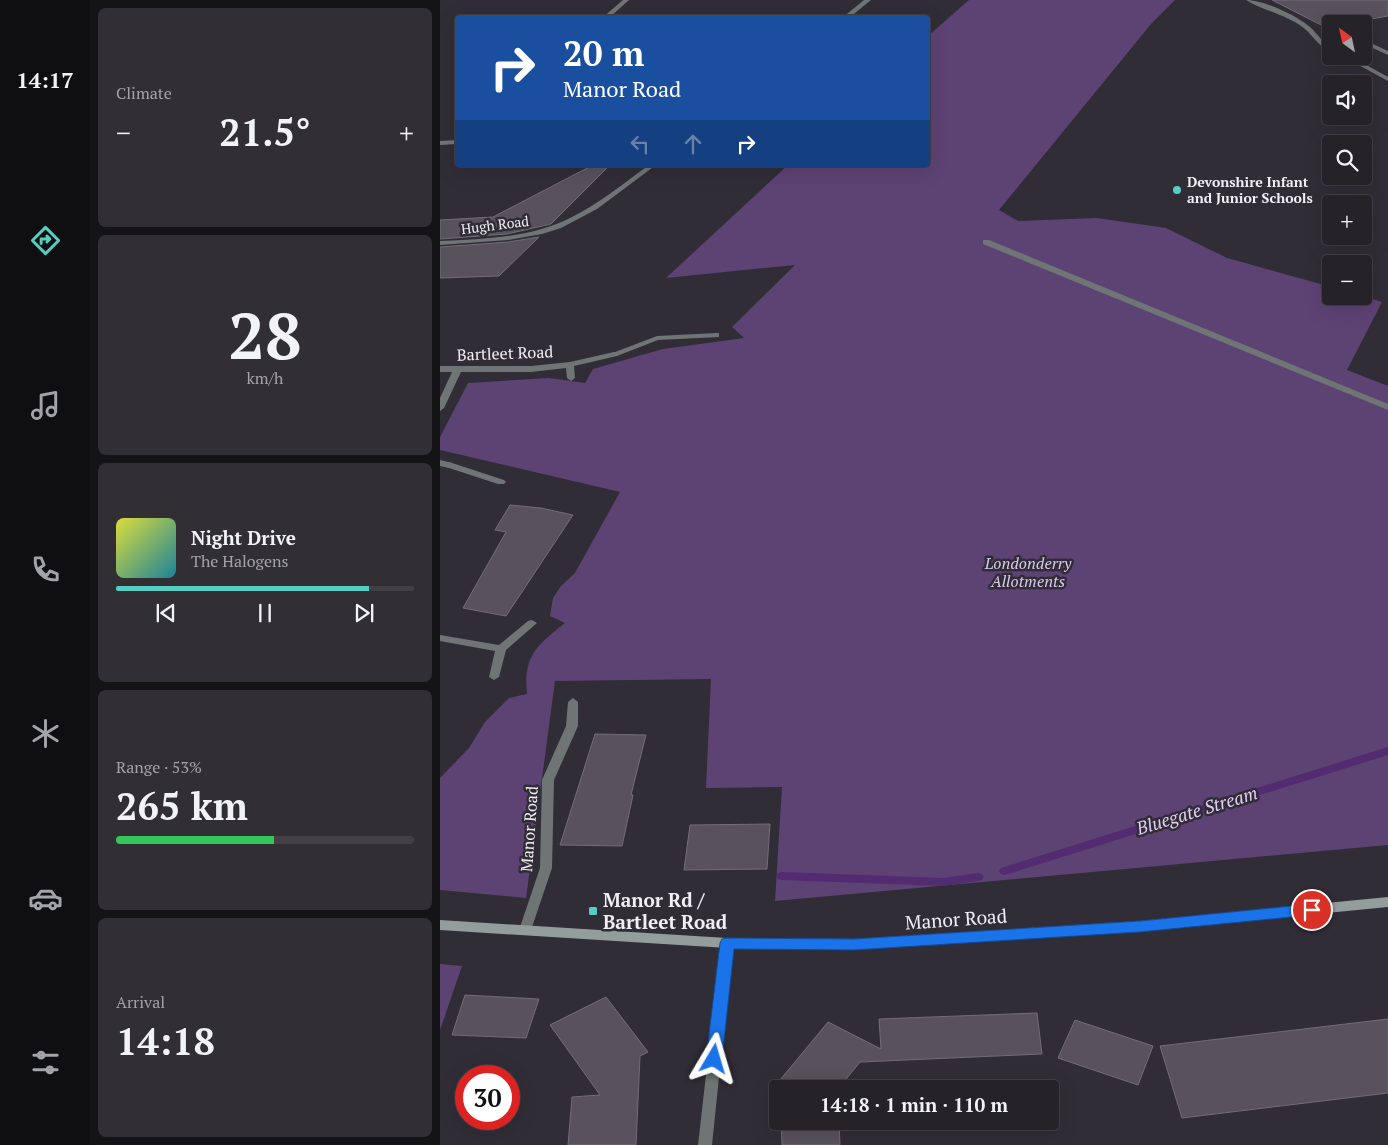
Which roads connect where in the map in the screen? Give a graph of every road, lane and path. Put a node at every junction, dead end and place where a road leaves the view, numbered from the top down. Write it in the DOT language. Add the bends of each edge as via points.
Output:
graph roads {
  1 [pos="626,0"];
  2 [pos="868,0"];
  3 [pos="1249,0"];
  4 [pos="608,15"];
  5 [pos="849,15"];
  6 [pos="1322,43"];
  7 [pos="1372,46"];
  8 [pos="1388,54"];
  9 [pos="1362,65"];
  10 [pos="1388,71"];
  11 [pos="1378,73"];
  12 [pos="1388,79"];
  13 [pos="455,142"];
  14 [pos="440,143"];
  15 [pos="650,167"];
  16 [pos="986,242"];
  17 [pos="440,243"];
  18 [pos="716,335"];
  19 [pos="570,365"];
  20 [pos="440,369"];
  21 [pos="457,370"];
  22 [pos="571,378"];
  23 [pos="1388,407"];
  24 [pos="440,408"];
  25 [pos="444,464"];
  26 [pos="501,482"];
  27 [pos="532,624"];
  28 [pos="440,638"];
  29 [pos="501,649"];
  30 [pos="494,678"];
  31 [pos="573,702"];
  32 [pos="1388,902"];
  33 [pos="440,925"];
  34 [pos="525,930"];
  35 [pos="727,943"];
  36 [pos="705,1145"];
  1 -- 4 [label="street"];
  2 -- 5 [label="street"];
  3 -- 6 [label="street" via="1308,28"];
  7 -- 8 [label="street"];
  9 -- 11 [label="street"];
  10 -- 11 [label="street"];
  11 -- 12 [label="street"];
  13 -- 14 [label="street"];
  15 -- 17 [label="street, Hugh Road" via="575,219 541,232"];
  16 -- 23 [label="street"];
  18 -- 19 [label="street, Bartleet Road" via="657,338 614,354"];
  19 -- 21 [label="street, Bartleet Road"];
  19 -- 22 [label="street, Bartleet Road"];
  20 -- 21 [label="street, Bartleet Road"];
  21 -- 24 [label="street"];
  25 -- 26 [label="street"];
  27 -- 29 [label="street"];
  28 -- 29 [label="street"];
  29 -- 30 [label="street"];
  31 -- 34 [label="street, Manor Road" via="572,726 548,780 546,868"];
  32 -- 35 [label="street, Manor Road" via="1140,926 854,944"];
  33 -- 34 [label="street, Manor Road"];
  34 -- 35 [label="street, Manor Road"];
  35 -- 36 [label="street"];
}
